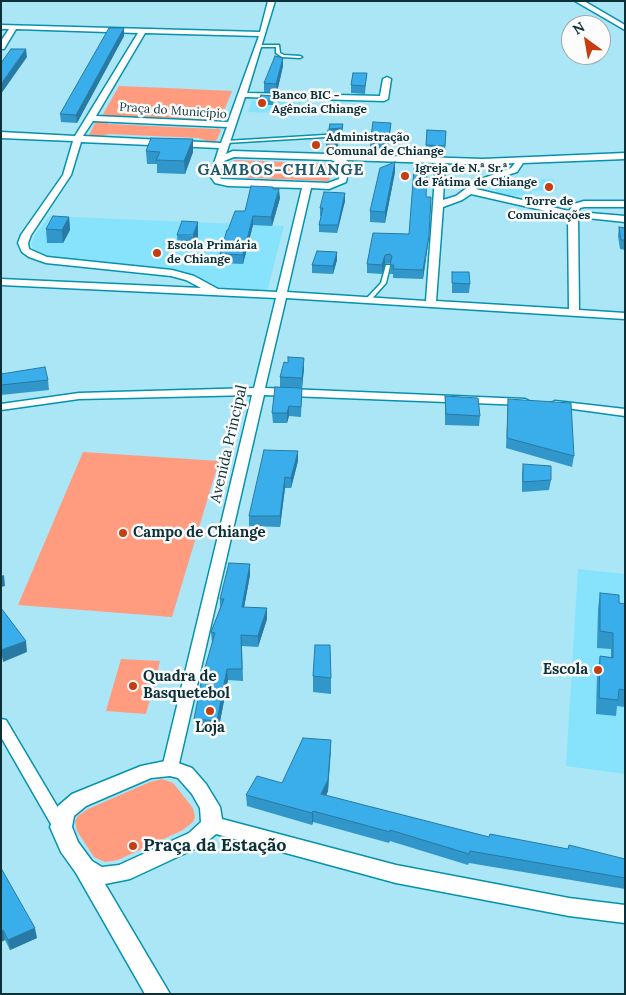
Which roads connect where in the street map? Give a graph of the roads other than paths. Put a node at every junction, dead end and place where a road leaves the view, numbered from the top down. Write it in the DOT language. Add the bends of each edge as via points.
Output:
graph roads {
  1 [pos="272,1"];
  2 [pos="578,1"];
  3 [pos="1,27"];
  4 [pos="14,27"];
  5 [pos="625,28"];
  6 [pos="144,31"];
  7 [pos="263,34"];
  8 [pos="1,46"];
  9 [pos="259,46"];
  10 [pos="300,57"];
  11 [pos="387,79"];
  12 [pos="242,95"];
  13 [pos="90,118"];
  14 [pos="232,125"];
  15 [pos="1,135"];
  16 [pos="340,135"];
  17 [pos="78,138"];
  18 [pos="225,144"];
  19 [pos="615,156"];
  20 [pos="625,156"];
  21 [pos="332,157"];
  22 [pos="220,159"];
  23 [pos="441,161"];
  24 [pos="519,161"];
  25 [pos="625,166"];
  26 [pos="306,186"];
  27 [pos="471,191"];
  28 [pos="625,204"];
  29 [pos="438,205"];
  30 [pos="573,214"];
  31 [pos="625,219"];
  32 [pos="388,266"];
  33 [pos="1,282"];
  34 [pos="216,292"];
  35 [pos="281,295"];
  36 [pos="367,301"];
  37 [pos="431,304"];
  38 [pos="574,313"];
  39 [pos="625,316"];
  40 [pos="258,391"];
  41 [pos="1,407"];
  42 [pos="625,413"];
  43 [pos="1,724"];
  44 [pos="170,768"];
  45 [pos="212,825"];
  46 [pos="61,827"];
  47 [pos="84,867"];
  48 [pos="625,914"];
  49 [pos="158,994"];
  1 -- 7 [label="street"];
  2 -- 5 [label="street"];
  3 -- 4 [label="street"];
  4 -- 6 [label="street"];
  4 -- 8 [label="street"];
  6 -- 7 [label="street"];
  6 -- 13 [label="street"];
  7 -- 9 [label="street"];
  9 -- 10 [label="lane" via="278,46 278,53 283,56"];
  9 -- 12 [label="street"];
  11 -- 12 [label="street" via="384,99"];
  12 -- 14 [label="street"];
  13 -- 14 [label="street, Praça do Município"];
  13 -- 17 [label="street"];
  14 -- 18 [label="street, Praça do Município"];
  15 -- 17 [label="street"];
  16 -- 18 [label="lane"];
  17 -- 18 [label="street"];
  17 -- 34 [label="street" via="67,175 26,234 25,250 46,260 172,274 190,278"];
  18 -- 22 [label="street, Praça do Município"];
  19 -- 20 [label="street"];
  19 -- 24 [label="street"];
  19 -- 25 [label="street"];
  21 -- 22 [label="street" via="238,154"];
  21 -- 23 [label="street"];
  21 -- 26 [label="street" via="346,163 343,180 329,186"];
  22 -- 26 [label="street, Praça do Município" via="214,176 222,182"];
  23 -- 24 [label="street"];
  23 -- 29 [label="street"];
  24 -- 27 [label="street" via="514,170 479,183"];
  26 -- 35 [label="street, Avenida Principal"];
  27 -- 29 [label="street"];
  27 -- 30 [label="street"];
  28 -- 30 [label="street" via="584,204 577,206"];
  29 -- 37 [label="street"];
  30 -- 31 [label="street"];
  30 -- 38 [label="street"];
  32 -- 36 [label="lane" via="383,283"];
  33 -- 34 [label="street"];
  34 -- 35 [label="street"];
  35 -- 36 [label="street"];
  35 -- 40 [label="street, Avenida Principal"];
  36 -- 37 [label="street"];
  37 -- 38 [label="street"];
  38 -- 39 [label="street"];
  40 -- 41 [label="street" via="79,396"];
  40 -- 42 [label="street" via="532,402"];
  40 -- 44 [label="street, Avenida Principal"];
  43 -- 46 [label="street"];
  44 -- 45 [label="street" via="185,773 199,789 210,807"];
  44 -- 46 [label="street" via="148,771 79,800 65,812"];
  45 -- 47 [label="street" via="196,839 122,873 100,876"];
  45 -- 48 [label="street" via="396,874 569,907"];
  46 -- 47 [label="street" via="69,846"];
  47 -- 49 [label="street"];
}
